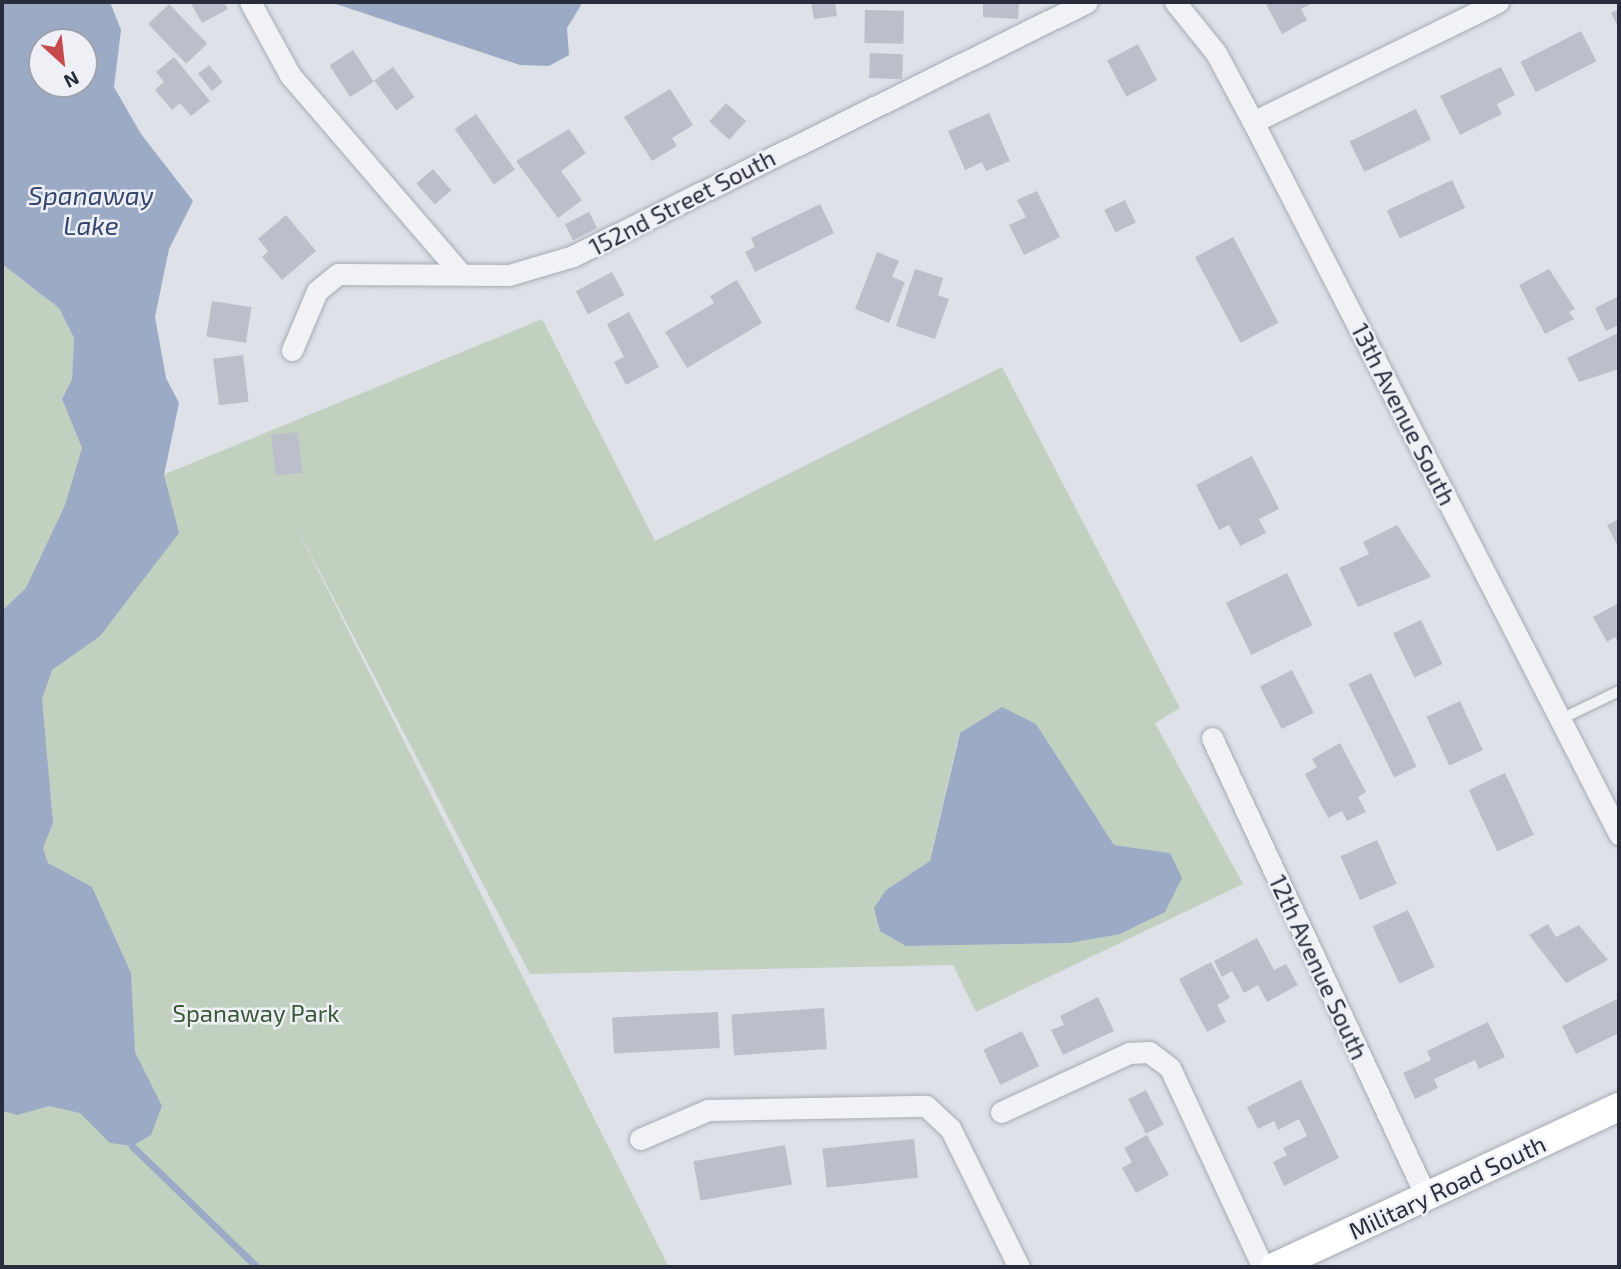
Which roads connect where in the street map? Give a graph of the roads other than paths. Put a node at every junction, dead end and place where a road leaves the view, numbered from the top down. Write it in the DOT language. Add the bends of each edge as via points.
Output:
graph roads {
  1 [pos="250,2"];
  2 [pos="1087,2"];
  3 [pos="1175,2"];
  4 [pos="1498,2"];
  5 [pos="1253,122"];
  6 [pos="461,274"];
  7 [pos="292,350"];
  8 [pos="1619,691"];
  9 [pos="1561,719"];
  10 [pos="1212,738"];
  11 [pos="1619,834"];
  12 [pos="1619,1107"];
  13 [pos="1001,1112"];
  14 [pos="640,1139"];
  15 [pos="1426,1196"];
  16 [pos="1019,1267"];
  17 [pos="1263,1267"];
  18 [pos="1274,1267"];
  1 -- 6 [label="street" via="290,75"];
  2 -- 6 [label="street, 152nd Street South" via="573,256 509,275"];
  3 -- 5 [label="street, 13th Avenue South" via="1210,43"];
  4 -- 5 [label="street"];
  5 -- 9 [label="street, 13th Avenue South"];
  6 -- 7 [label="street, 152nd Street South" via="338,274 317,290"];
  8 -- 9 [label="lane"];
  9 -- 11 [label="street, 13th Avenue South"];
  10 -- 15 [label="street, 12th Avenue South"];
  12 -- 15 [label="main road, Military Road South"];
  13 -- 17 [label="street" via="1129,1053 1149,1052 1170,1068"];
  14 -- 16 [label="street" via="708,1110 926,1106 950,1128"];
  15 -- 18 [label="main road, Military Road South"];
}
